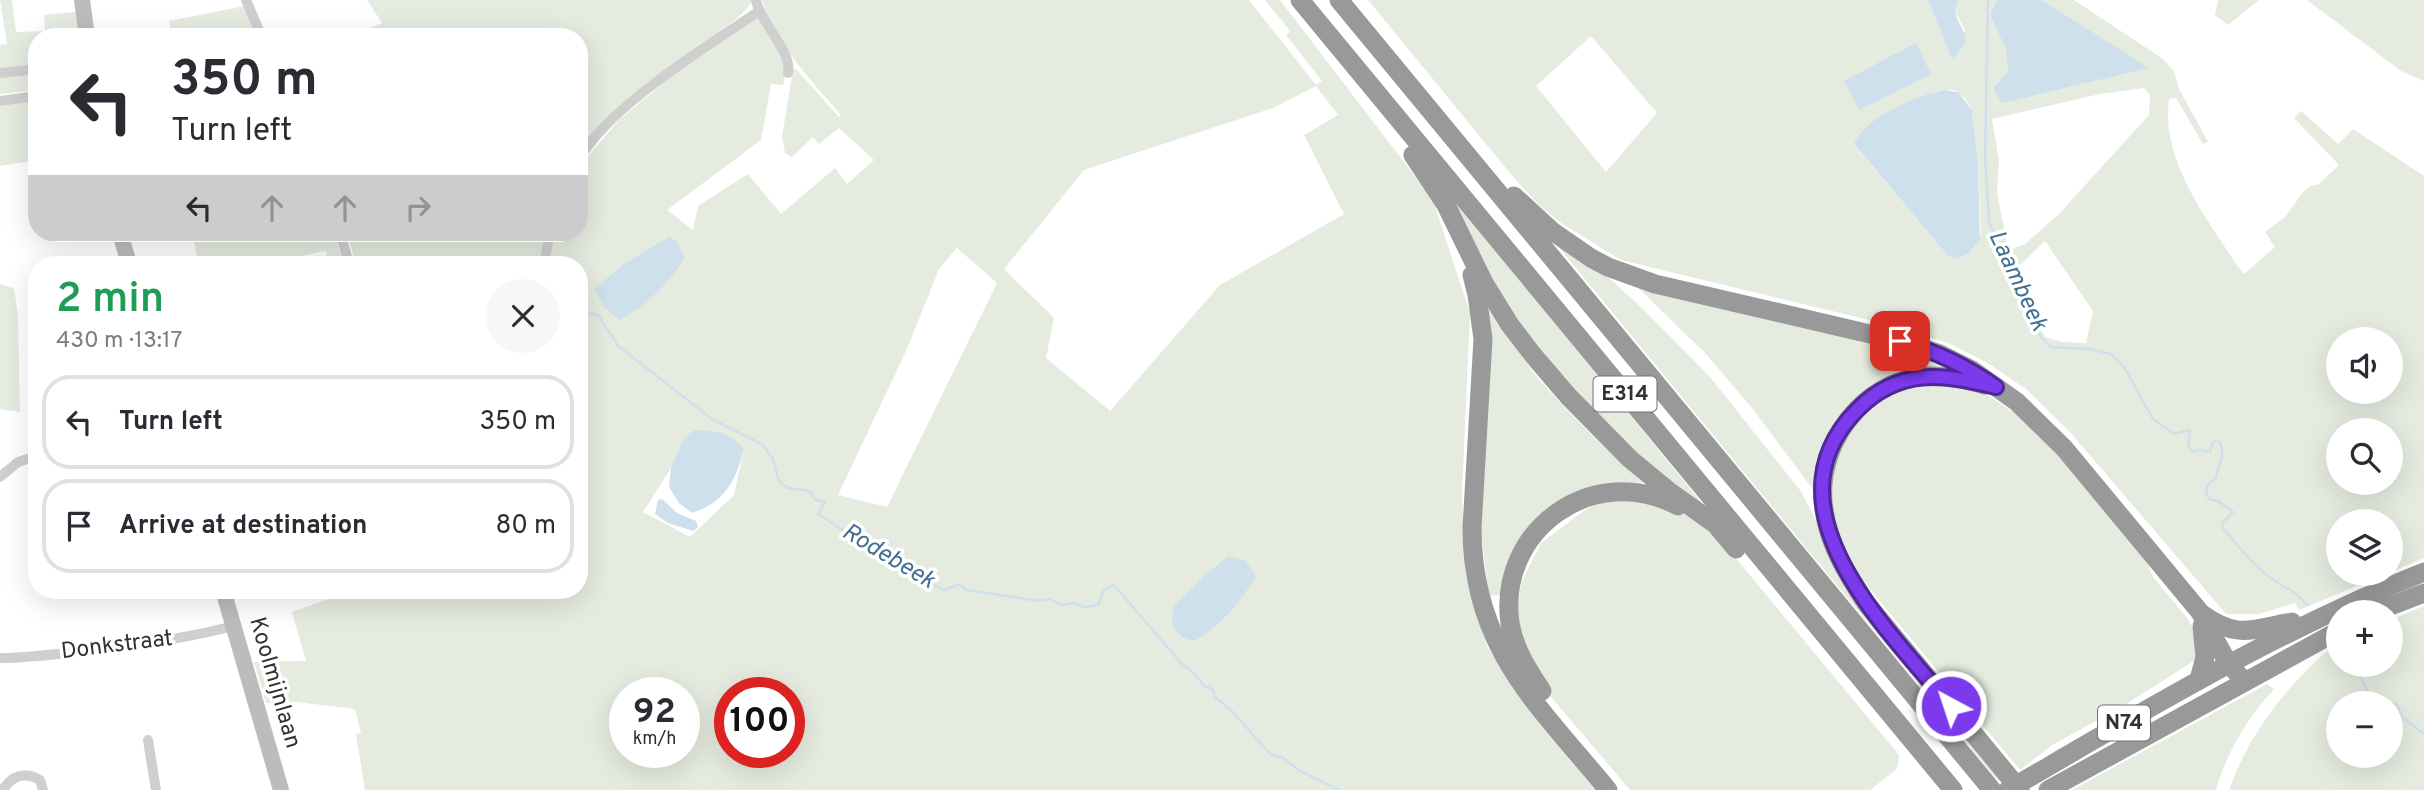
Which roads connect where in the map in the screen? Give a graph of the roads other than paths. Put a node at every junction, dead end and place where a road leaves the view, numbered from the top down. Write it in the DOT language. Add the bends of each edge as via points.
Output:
graph roads {
  1 [pos="82,0"];
  2 [pos="246,0"];
  3 [pos="1299,0"];
  4 [pos="1339,0"];
  5 [pos="757,6"];
  6 [pos="86,28"];
  7 [pos="257,28"];
  8 [pos="28,70"];
  9 [pos="0,73"];
  10 [pos="788,73"];
  11 [pos="28,97"];
  12 [pos="0,101"];
  13 [pos="588,147"];
  14 [pos="1482,173"];
  15 [pos="1454,220"];
  16 [pos="1996,387"];
  17 [pos="28,459"];
  18 [pos="0,477"];
  19 [pos="1733,544"];
  20 [pos="2424,572"];
  21 [pos="2424,593"];
  22 [pos="226,599"];
  23 [pos="2403,601"];
  24 [pos="2200,612"];
  25 [pos="2314,619"];
  26 [pos="233,626"];
  27 [pos="2220,626"];
  28 [pos="2269,627"];
  29 [pos="2326,638"];
  30 [pos="0,658"];
  31 [pos="2233,661"];
  32 [pos="2199,680"];
  33 [pos="2245,682"];
  34 [pos="148,740"];
  35 [pos="2055,786"];
  36 [pos="3,790"];
  37 [pos="43,790"];
  38 [pos="156,790"];
  39 [pos="281,790"];
  40 [pos="1608,790"];
  41 [pos="1621,790"];
  42 [pos="1937,790"];
  43 [pos="1952,790"];
  44 [pos="1992,790"];
  45 [pos="2008,790"];
  46 [pos="2020,790"];
  1 -- 6 [label="street"];
  2 -- 7 [label="street"];
  3 -- 15 [label="highway, E314" via="1314,30 1405,145"];
  3 -- 43 [label="highway, E314"];
  4 -- 14 [label="highway, E314"];
  5 -- 10 [label="street" via="789,61"];
  5 -- 13 [label="street" via="621,111"];
  8 -- 9 [label="street"];
  11 -- 12 [label="street"];
  14 -- 16 [label="highway, E314" via="1507,188 1552,230 1608,267 1655,284 1900,341 1940,354"];
  14 -- 44 [label="highway, E314"];
  15 -- 19 [label="highway, E314" via="1510,325 1568,396 1630,459 1715,524"];
  15 -- 40 [label="highway, E314" via="1482,324 1472,540 1480,601 1512,671"];
  16 -- 24 [label="highway, E314" via="2064,448"];
  16 -- 46 [label="highway, E314" via="1948,376 1924,376 1882,390 1864,402 1836,437 1822,491 1831,540 1844,570"];
  17 -- 18 [label="street"];
  19 -- 41 [label="highway, E314" via="1675,504 1616,491 1587,496 1564,507 1539,528 1517,564 1509,605 1519,653 1546,699"];
  19 -- 42 [label="highway, E314"];
  20 -- 25 [label="highway, N74"];
  21 -- 23 [label="highway"];
  22 -- 26 [label="street, Koolmijnlaan"];
  24 -- 27 [label="highway, E314"];
  24 -- 31 [label="highway, E314"];
  24 -- 32 [label="highway" via="2205,648"];
  25 -- 28 [label="highway, N74"];
  25 -- 31 [label="highway, N74"];
  26 -- 30 [label="street, Donkstraat" via="162,642"];
  26 -- 39 [label="street, Koolmijnlaan"];
  27 -- 28 [label="highway, E314" via="2246,631"];
  27 -- 31 [label="highway, E314"];
  29 -- 33 [label="highway, N74"];
  31 -- 32 [label="highway, N74"];
  31 -- 33 [label="highway, E314"];
  32 -- 45 [label="highway, N74"];
  33 -- 35 [label="highway, N74"];
  34 -- 38 [label="street"];
  36 -- 37 [label="street" via="17,776 34,776"];
}
